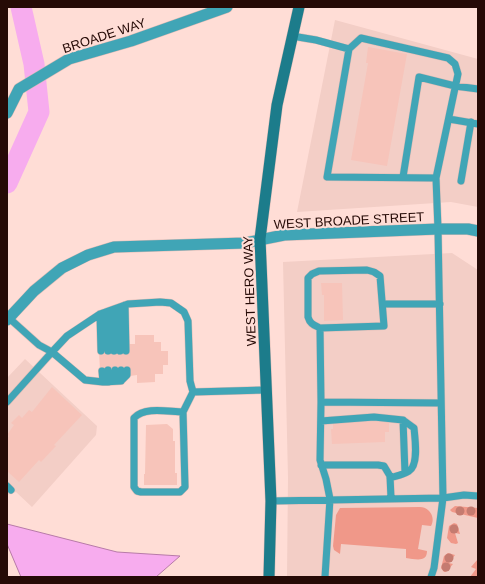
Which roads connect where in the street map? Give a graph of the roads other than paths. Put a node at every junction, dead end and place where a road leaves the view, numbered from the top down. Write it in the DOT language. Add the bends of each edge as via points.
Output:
graph roads {
  1 [pos="227,7"];
  2 [pos="299,7"];
  3 [pos="292,36"];
  4 [pos="349,49"];
  5 [pos="455,86"];
  6 [pos="478,89"];
  7 [pos="7,113"];
  8 [pos="449,119"];
  9 [pos="474,123"];
  10 [pos="403,177"];
  11 [pos="436,178"];
  12 [pos="461,181"];
  13 [pos="438,229"];
  14 [pos="478,231"];
  15 [pos="260,239"];
  16 [pos="383,304"];
  17 [pos="440,304"];
  18 [pos="112,310"];
  19 [pos="8,319"];
  20 [pos="320,328"];
  21 [pos="114,351"];
  22 [pos="52,352"];
  23 [pos="115,370"];
  24 [pos="112,382"];
  25 [pos="267,390"];
  26 [pos="193,392"];
  27 [pos="7,402"];
  28 [pos="321,402"];
  29 [pos="441,403"];
  30 [pos="183,412"];
  31 [pos="403,420"];
  32 [pos="321,421"];
  33 [pos="321,465"];
  34 [pos="405,473"];
  35 [pos="390,478"];
  36 [pos="478,496"];
  37 [pos="391,498"];
  38 [pos="443,498"];
  39 [pos="330,499"];
  40 [pos="271,501"];
  41 [pos="269,577"];
  42 [pos="325,577"];
  43 [pos="431,577"];
  1 -- 7 [label="street, BROADE WAY" via="132,41 69,59 19,89"];
  2 -- 3 [label="main road, WEST HERO WAY"];
  3 -- 4 [label="lane"];
  3 -- 15 [label="main road, WEST HERO WAY" via="276,105"];
  4 -- 5 [label="lane" via="361,38 448,58 455,64 458,74"];
  4 -- 10 [label="lane" via="327,177"];
  5 -- 6 [label="lane"];
  5 -- 8 [label="lane"];
  5 -- 10 [label="lane" via="419,77"];
  8 -- 9 [label="lane"];
  8 -- 11 [label="lane"];
  9 -- 12 [label="lane"];
  10 -- 11 [label="lane"];
  11 -- 13 [label="lane"];
  13 -- 14 [label="street, WEST BROADE STREET"];
  13 -- 15 [label="street, WEST BROADE STREET" via="284,235"];
  13 -- 17 [label="lane"];
  15 -- 19 [label="street, WEST BROADE STREET" via="245,243 114,247 88,255 62,268 34,291"];
  15 -- 25 [label="main road, WEST HERO WAY"];
  16 -- 17 [label="lane"];
  16 -- 20 [label="lane" via="384,326"];
  16 -- 20 [label="lane" via="380,276 374,272 320,271 312,274 307,285 308,317 312,324"];
  17 -- 29 [label="lane"];
  18 -- 21 [label="lane"];
  18 -- 21 [label="lane"];
  18 -- 21 [label="lane"];
  18 -- 22 [label="lane" via="67,336"];
  18 -- 26 [label="lane" via="160,302 171,303 184,312 188,321 190,381"];
  19 -- 22 [label="lane" via="39,345"];
  20 -- 28 [label="lane"];
  22 -- 24 [label="lane" via="85,380"];
  22 -- 27 [label="lane"];
  23 -- 24 [label="lane"];
  23 -- 24 [label="lane"];
  23 -- 24 [label="lane" via="127,375"];
  25 -- 26 [label="lane"];
  25 -- 40 [label="main road, WEST HERO WAY"];
  26 -- 30 [label="lane"];
  28 -- 29 [label="lane"];
  28 -- 32 [label="lane"];
  29 -- 38 [label="lane"];
  30 -- 30 [label="lane" via="185,487 180,492 137,491 134,487 134,418 147,411"];
  31 -- 32 [label="lane" via="374,417"];
  31 -- 34 [label="lane"];
  31 -- 34 [label="lane" via="414,428 415,438 413,466"];
  32 -- 33 [label="lane"];
  33 -- 35 [label="lane" via="384,466"];
  33 -- 39 [label="lane"];
  34 -- 35 [label="lane"];
  35 -- 37 [label="lane"];
  36 -- 38 [label="lane"];
  37 -- 38 [label="lane"];
  37 -- 39 [label="lane"];
  38 -- 43 [label="lane"];
  39 -- 40 [label="lane"];
  39 -- 42 [label="lane"];
  40 -- 41 [label="main road, WEST HERO WAY"];
}
